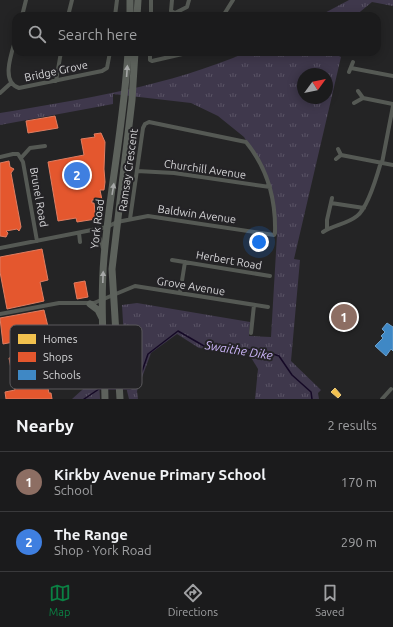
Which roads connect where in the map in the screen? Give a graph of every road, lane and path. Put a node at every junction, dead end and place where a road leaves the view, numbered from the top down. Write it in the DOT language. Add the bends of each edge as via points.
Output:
graph roads {
  1 [pos="26,0"];
  2 [pos="72,0"];
  3 [pos="117,0"];
  4 [pos="130,0"];
  5 [pos="138,0"];
  6 [pos="152,0"];
  7 [pos="172,0"];
  8 [pos="189,0"];
  9 [pos="233,0"];
  10 [pos="23,12"];
  11 [pos="69,12"];
  12 [pos="116,12"];
  13 [pos="130,12"];
  14 [pos="137,12"];
  15 [pos="151,12"];
  16 [pos="173,12"];
  17 [pos="177,12"];
  18 [pos="226,12"];
  19 [pos="12,54"];
  20 [pos="60,56"];
  21 [pos="109,56"];
  22 [pos="128,56"];
  23 [pos="134,56"];
  24 [pos="150,56"];
  25 [pos="173,56"];
  26 [pos="353,62"];
  27 [pos="393,76"];
  28 [pos="56,81"];
  29 [pos="10,82"];
  30 [pos="129,90"];
  31 [pos="358,91"];
  32 [pos="0,93"];
  33 [pos="363,98"];
  34 [pos="128,100"];
  35 [pos="354,103"];
  36 [pos="393,105"];
  37 [pos="45,146"];
  38 [pos="338,149"];
  39 [pos="341,155"];
  40 [pos="0,157"];
  41 [pos="21,158"];
  42 [pos="336,159"];
  43 [pos="382,163"];
  44 [pos="393,165"];
  45 [pos="137,171"];
  46 [pos="270,187"];
  47 [pos="364,208"];
  48 [pos="130,219"];
  49 [pos="117,222"];
  50 [pos="107,227"];
  51 [pos="327,229"];
  52 [pos="92,230"];
  53 [pos="323,232"];
  54 [pos="79,233"];
  55 [pos="37,241"];
  56 [pos="80,242"];
  57 [pos="0,248"];
  58 [pos="105,252"];
  59 [pos="172,260"];
  60 [pos="185,262"];
  61 [pos="270,276"];
  62 [pos="180,293"];
  63 [pos="113,295"];
  64 [pos="102,301"];
  65 [pos="90,304"];
  66 [pos="254,305"];
  67 [pos="268,307"];
  68 [pos="0,314"];
  69 [pos="103,320"];
  70 [pos="103,325"];
  71 [pos="115,325"];
  72 [pos="251,333"];
  73 [pos="105,389"];
  74 [pos="119,389"];
  75 [pos="391,390"];
  76 [pos="383,398"];
  77 [pos="105,399"];
  78 [pos="120,399"];
  1 -- 10 [label="street"];
  2 -- 11 [label="street"];
  3 -- 12 [label="street"];
  4 -- 13 [label="highway"];
  5 -- 14 [label="highway"];
  6 -- 15 [label="street"];
  7 -- 16 [label="street"];
  8 -- 17 [label="street" via="187,7"];
  9 -- 18 [label="street"];
  19 -- 29 [label="street" via="8,70"];
  20 -- 28 [label="street"];
  21 -- 28 [label="street, Bridge Grove" via="107,68 102,71"];
  30 -- 22 [label="highway, York Road, one-way"];
  23 -- 30 [label="highway, York Road"];
  24 -- 25 [label="street" via="151,61"];
  26 -- 27 [label="street" via="350,70"];
  28 -- 29 [label="street, Bridge Grove" via="19,88"];
  29 -- 32 [label="street"];
  30 -- 34 [label="highway, York Road"];
  31 -- 33 [label="street"];
  33 -- 35 [label="street"];
  33 -- 36 [label="street"];
  34 -- 49 [label="highway, York Road"];
  50 -- 34 [label="highway, York Road, one-way"];
  36 -- 43 [label="street"];
  37 -- 41 [label="street, Brunel Road" via="30,148"];
  38 -- 39 [label="street"];
  39 -- 42 [label="street"];
  39 -- 43 [label="street"];
  40 -- 41 [label="street, Brunel Road" via="18,154"];
  41 -- 55 [label="street, Brunel Road" via="24,162"];
  43 -- 44 [label="street"];
  43 -- 47 [label="street"];
  45 -- 46 [label="street, Churchill Avenue" via="174,173"];
  45 -- 46 [label="street, Ramsay Crescent" via="144,124 150,122 242,140 262,166"];
  45 -- 48 [label="street, Ramsay Crescent"];
  46 -- 48 [label="street, Baldwin Avenue" via="275,206 275,234 158,217"];
  47 -- 51 [label="street" via="351,220"];
  47 -- 51 [label="street" via="332,200"];
  48 -- 49 [label="street, Baldwin Avenue"];
  49 -- 50 [label="street, Baldwin Avenue"];
  49 -- 63 [label="highway, York Road" via="112,269"];
  50 -- 52 [label="street, Baldwin Avenue"];
  50 -- 58 [label="highway, York Road"];
  51 -- 53 [label="street"];
  52 -- 54 [label="street, Baldwin Avenue"];
  52 -- 58 [label="street" via="99,237"];
  54 -- 55 [label="street, Baldwin Avenue"];
  54 -- 56 [label="street"];
  55 -- 57 [label="street, Baldwin Avenue"];
  64 -- 58 [label="highway, York Road, one-way"];
  59 -- 60 [label="street, Herbert Road"];
  60 -- 61 [label="street, Herbert Road"];
  60 -- 62 [label="street"];
  62 -- 63 [label="street, Grove Avenue" via="135,286"];
  62 -- 66 [label="street, Grove Avenue"];
  63 -- 64 [label="street, Grove Avenue"];
  63 -- 71 [label="highway, York Road"];
  64 -- 65 [label="street, Grove Avenue"];
  64 -- 69 [label="highway, York Road"];
  65 -- 68 [label="street, Grove Avenue" via="59,303"];
  65 -- 69 [label="highway" via="98,310"];
  66 -- 67 [label="street, Grove Avenue"];
  66 -- 72 [label="street"];
  69 -- 70 [label="highway, York Road"];
  73 -- 77 [label="highway, York Road"];
  74 -- 78 [label="highway, York Road"];
  75 -- 76 [label="street"];
}
